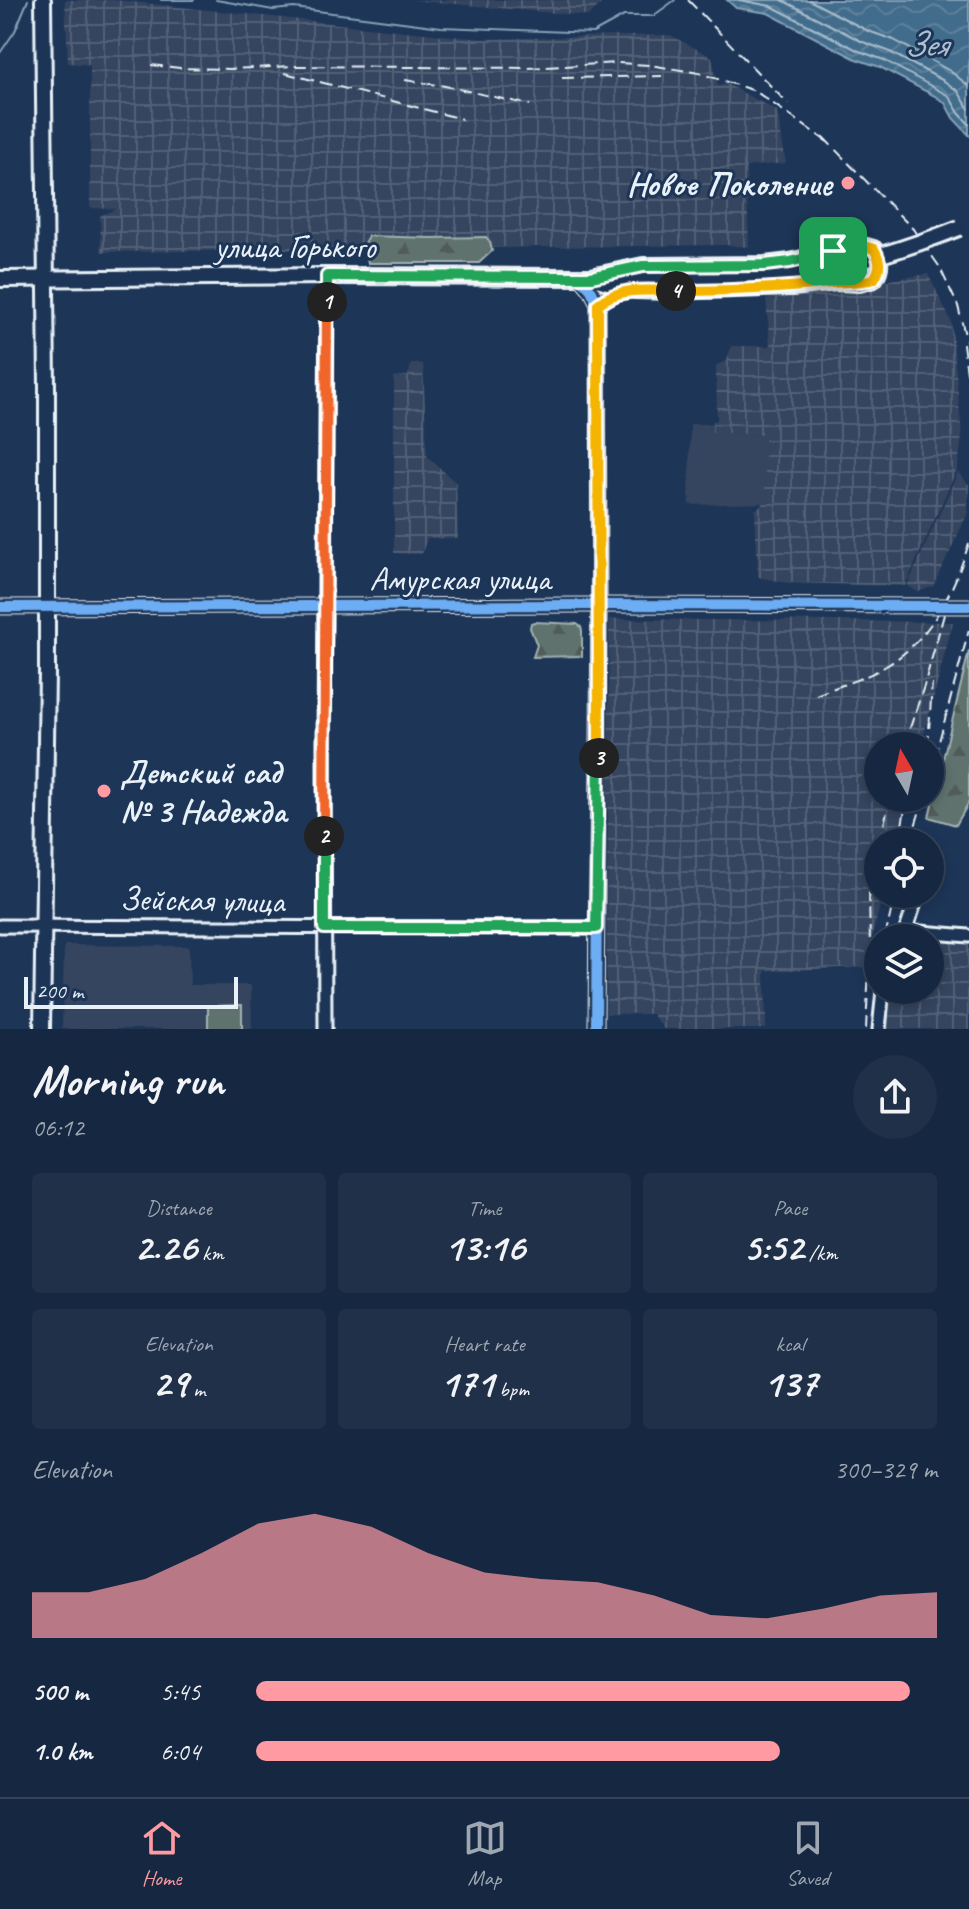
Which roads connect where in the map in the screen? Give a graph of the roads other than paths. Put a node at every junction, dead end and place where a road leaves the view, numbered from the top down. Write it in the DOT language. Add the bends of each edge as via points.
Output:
graph roads {
  1 [pos="43,0"];
  2 [pos="964,226"];
  3 [pos="327,276"];
  4 [pos="585,277"];
  5 [pos="0,279"];
  6 [pos="46,280"];
  7 [pos="634,290"];
  8 [pos="598,304"];
  9 [pos="599,605"];
  10 [pos="969,606"];
  11 [pos="0,607"];
  12 [pos="47,607"];
  13 [pos="325,607"];
  14 [pos="0,926"];
  15 [pos="43,926"];
  16 [pos="324,928"];
  17 [pos="596,928"];
  18 [pos="944,934"];
  19 [pos="969,936"];
  20 [pos="882,1004"];
  21 [pos="42,1029"];
  22 [pos="325,1029"];
  23 [pos="596,1029"];
  24 [pos="879,1029"];
  1 -- 6 [label="main road"];
  2 -- 4 [label="main road, bridge" via="866,261 794,276"];
  3 -- 4 [label="main road, улица Горького"];
  3 -- 6 [label="main road, улица Горького"];
  3 -- 13 [label="street"];
  4 -- 7 [label="main road, улица Горького"];
  4 -- 7 [label="main road, улица Горького" via="643,266 765,265 860,245 874,249 879,258 874,279 859,283"];
  4 -- 8 [label="street"];
  5 -- 6 [label="main road, улица Горького"];
  6 -- 12 [label="main road"];
  7 -- 8 [label="street"];
  8 -- 9 [label="street"];
  9 -- 10 [label="street, Амурская улица"];
  9 -- 13 [label="street, Амурская улица"];
  9 -- 17 [label="street"];
  11 -- 12 [label="street, Амурская улица"];
  12 -- 13 [label="street, Амурская улица"];
  12 -- 15 [label="main road"];
  13 -- 16 [label="street"];
  14 -- 15 [label="street, Зейская улица"];
  15 -- 16 [label="street, Зейская улица"];
  15 -- 21 [label="main road"];
  16 -- 17 [label="street, Зейская улица"];
  16 -- 22 [label="street"];
  17 -- 23 [label="street"];
  18 -- 19 [label="street"];
  20 -- 24 [label="street"];
}
